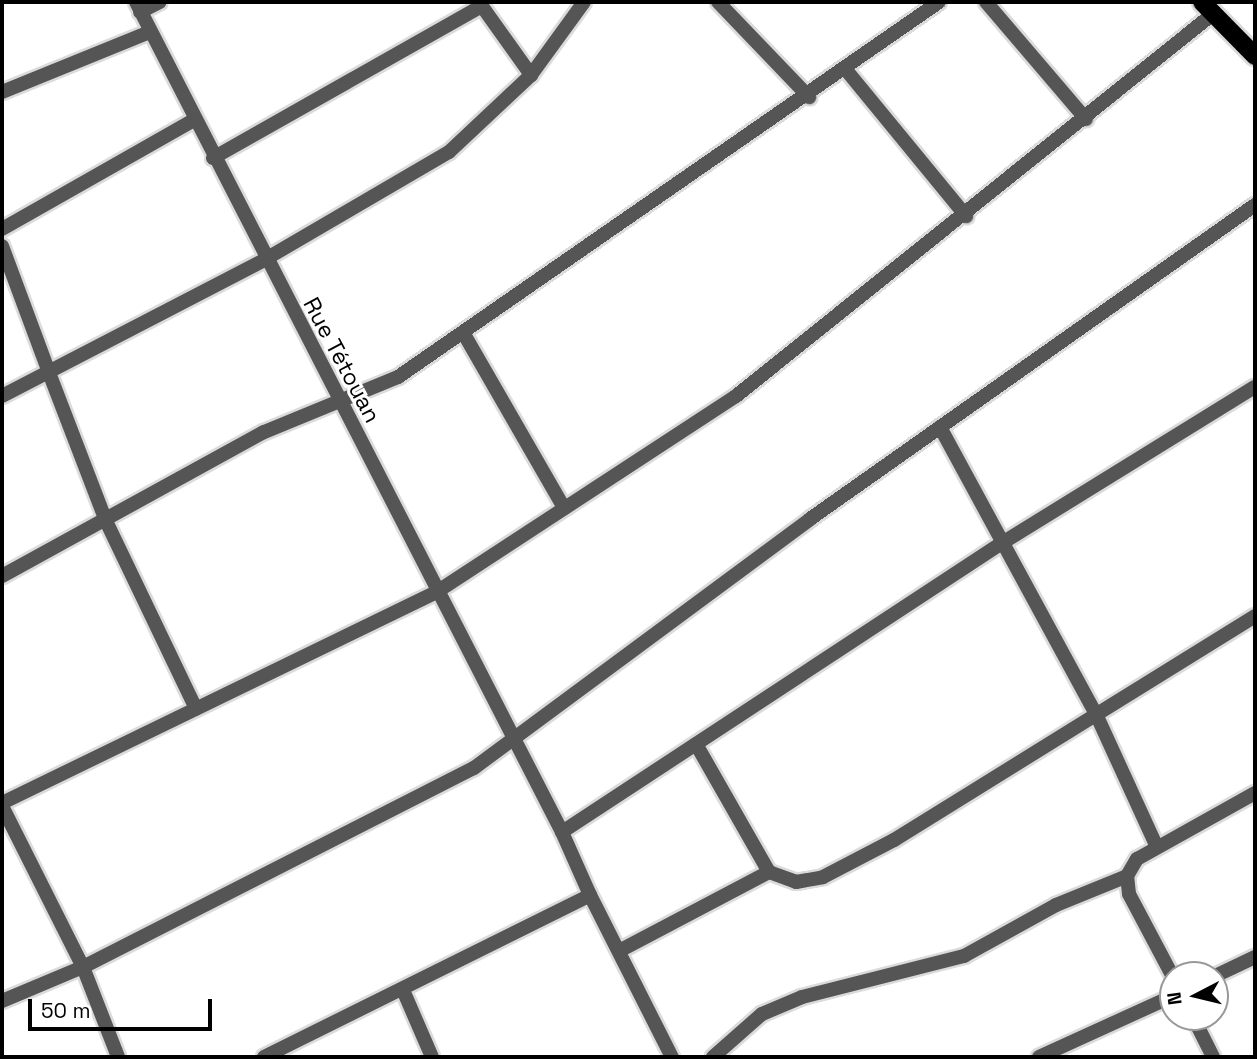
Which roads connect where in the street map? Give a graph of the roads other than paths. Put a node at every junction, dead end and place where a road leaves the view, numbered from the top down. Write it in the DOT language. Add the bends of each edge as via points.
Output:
graph roads {
  1 [pos="160,2"];
  2 [pos="584,2"];
  3 [pos="718,2"];
  4 [pos="939,2"];
  5 [pos="986,2"];
  6 [pos="481,4"];
  7 [pos="138,7"];
  8 [pos="1208,7"];
  9 [pos="150,32"];
  10 [pos="1255,56"];
  11 [pos="847,71"];
  12 [pos="531,75"];
  13 [pos="2,92"];
  14 [pos="809,97"];
  15 [pos="1086,119"];
  16 [pos="194,120"];
  17 [pos="213,158"];
  18 [pos="1255,205"];
  19 [pos="966,216"];
  20 [pos="2,229"];
  21 [pos="2,246"];
  22 [pos="264,260"];
  23 [pos="464,334"];
  24 [pos="48,370"];
  25 [pos="1255,387"];
  26 [pos="2,396"];
  27 [pos="338,400"];
  28 [pos="940,427"];
  29 [pos="564,508"];
  30 [pos="106,521"];
  31 [pos="1002,543"];
  32 [pos="2,576"];
  33 [pos="438,591"];
  34 [pos="1255,616"];
  35 [pos="196,709"];
  36 [pos="1096,715"];
  37 [pos="517,735"];
  38 [pos="696,744"];
  39 [pos="1255,793"];
  40 [pos="2,805"];
  41 [pos="562,832"];
  42 [pos="1157,847"];
  43 [pos="769,872"];
  44 [pos="1127,876"];
  45 [pos="590,895"];
  46 [pos="618,951"];
  47 [pos="1255,957"];
  48 [pos="1165,961"];
  49 [pos="83,967"];
  50 [pos="1229,969"];
  51 [pos="403,990"];
  52 [pos="2,1001"];
  53 [pos="1159,1002"];
  54 [pos="1200,1031"];
  55 [pos="118,1057"];
  56 [pos="264,1057"];
  57 [pos="432,1057"];
  58 [pos="673,1057"];
  59 [pos="713,1057"];
  60 [pos="1039,1057"];
  61 [pos="1213,1057"];
  1 -- 7 [label="street"];
  2 -- 12 [label="street"];
  3 -- 14 [label="street"];
  4 -- 11 [label="street"];
  5 -- 15 [label="street"];
  6 -- 12 [label="street"];
  6 -- 17 [label="street"];
  7 -- 9 [label="street, Rue Tétouan"];
  8 -- 10 [label="main road"];
  8 -- 15 [label="street"];
  9 -- 13 [label="street"];
  9 -- 16 [label="street, Rue Tétouan"];
  11 -- 14 [label="street"];
  11 -- 19 [label="street"];
  12 -- 22 [label="street" via="449,152"];
  14 -- 23 [label="street"];
  15 -- 19 [label="street"];
  16 -- 17 [label="street, Rue Tétouan"];
  16 -- 20 [label="street"];
  17 -- 22 [label="street, Rue Tétouan"];
  18 -- 28 [label="street"];
  19 -- 29 [label="street" via="736,396"];
  21 -- 24 [label="street"];
  22 -- 24 [label="street"];
  22 -- 27 [label="street, Rue Tétouan"];
  23 -- 27 [label="street" via="398,377"];
  23 -- 29 [label="street"];
  24 -- 26 [label="street"];
  24 -- 30 [label="street"];
  25 -- 31 [label="street"];
  27 -- 30 [label="street" via="264,432"];
  27 -- 33 [label="street, Rue Tétouan"];
  28 -- 31 [label="street"];
  28 -- 37 [label="street"];
  29 -- 33 [label="street"];
  30 -- 32 [label="street"];
  30 -- 35 [label="street"];
  31 -- 36 [label="street"];
  31 -- 38 [label="street"];
  33 -- 35 [label="street"];
  33 -- 37 [label="street, Rue Tétouan"];
  34 -- 36 [label="street"];
  35 -- 40 [label="street"];
  36 -- 42 [label="street"];
  36 -- 43 [label="street" via="894,840 823,877 796,882"];
  37 -- 41 [label="street, Rue Tétouan"];
  37 -- 49 [label="street" via="474,768 409,803"];
  38 -- 41 [label="street"];
  38 -- 43 [label="street"];
  39 -- 42 [label="street"];
  40 -- 49 [label="street"];
  41 -- 45 [label="street, Rue Tétouan"];
  42 -- 44 [label="street" via="1137,859"];
  43 -- 46 [label="street"];
  44 -- 48 [label="street" via="1129,894"];
  44 -- 59 [label="street" via="1055,905 964,956 802,997 762,1014"];
  45 -- 46 [label="street, Rue Tétouan"];
  45 -- 51 [label="street"];
  46 -- 58 [label="street, Rue Tétouan"];
  47 -- 50 [label="street"];
  49 -- 52 [label="street"];
  49 -- 55 [label="street"];
  51 -- 56 [label="street"];
  51 -- 57 [label="street"];
  53 -- 60 [label="street"];
  54 -- 61 [label="street"];
}
